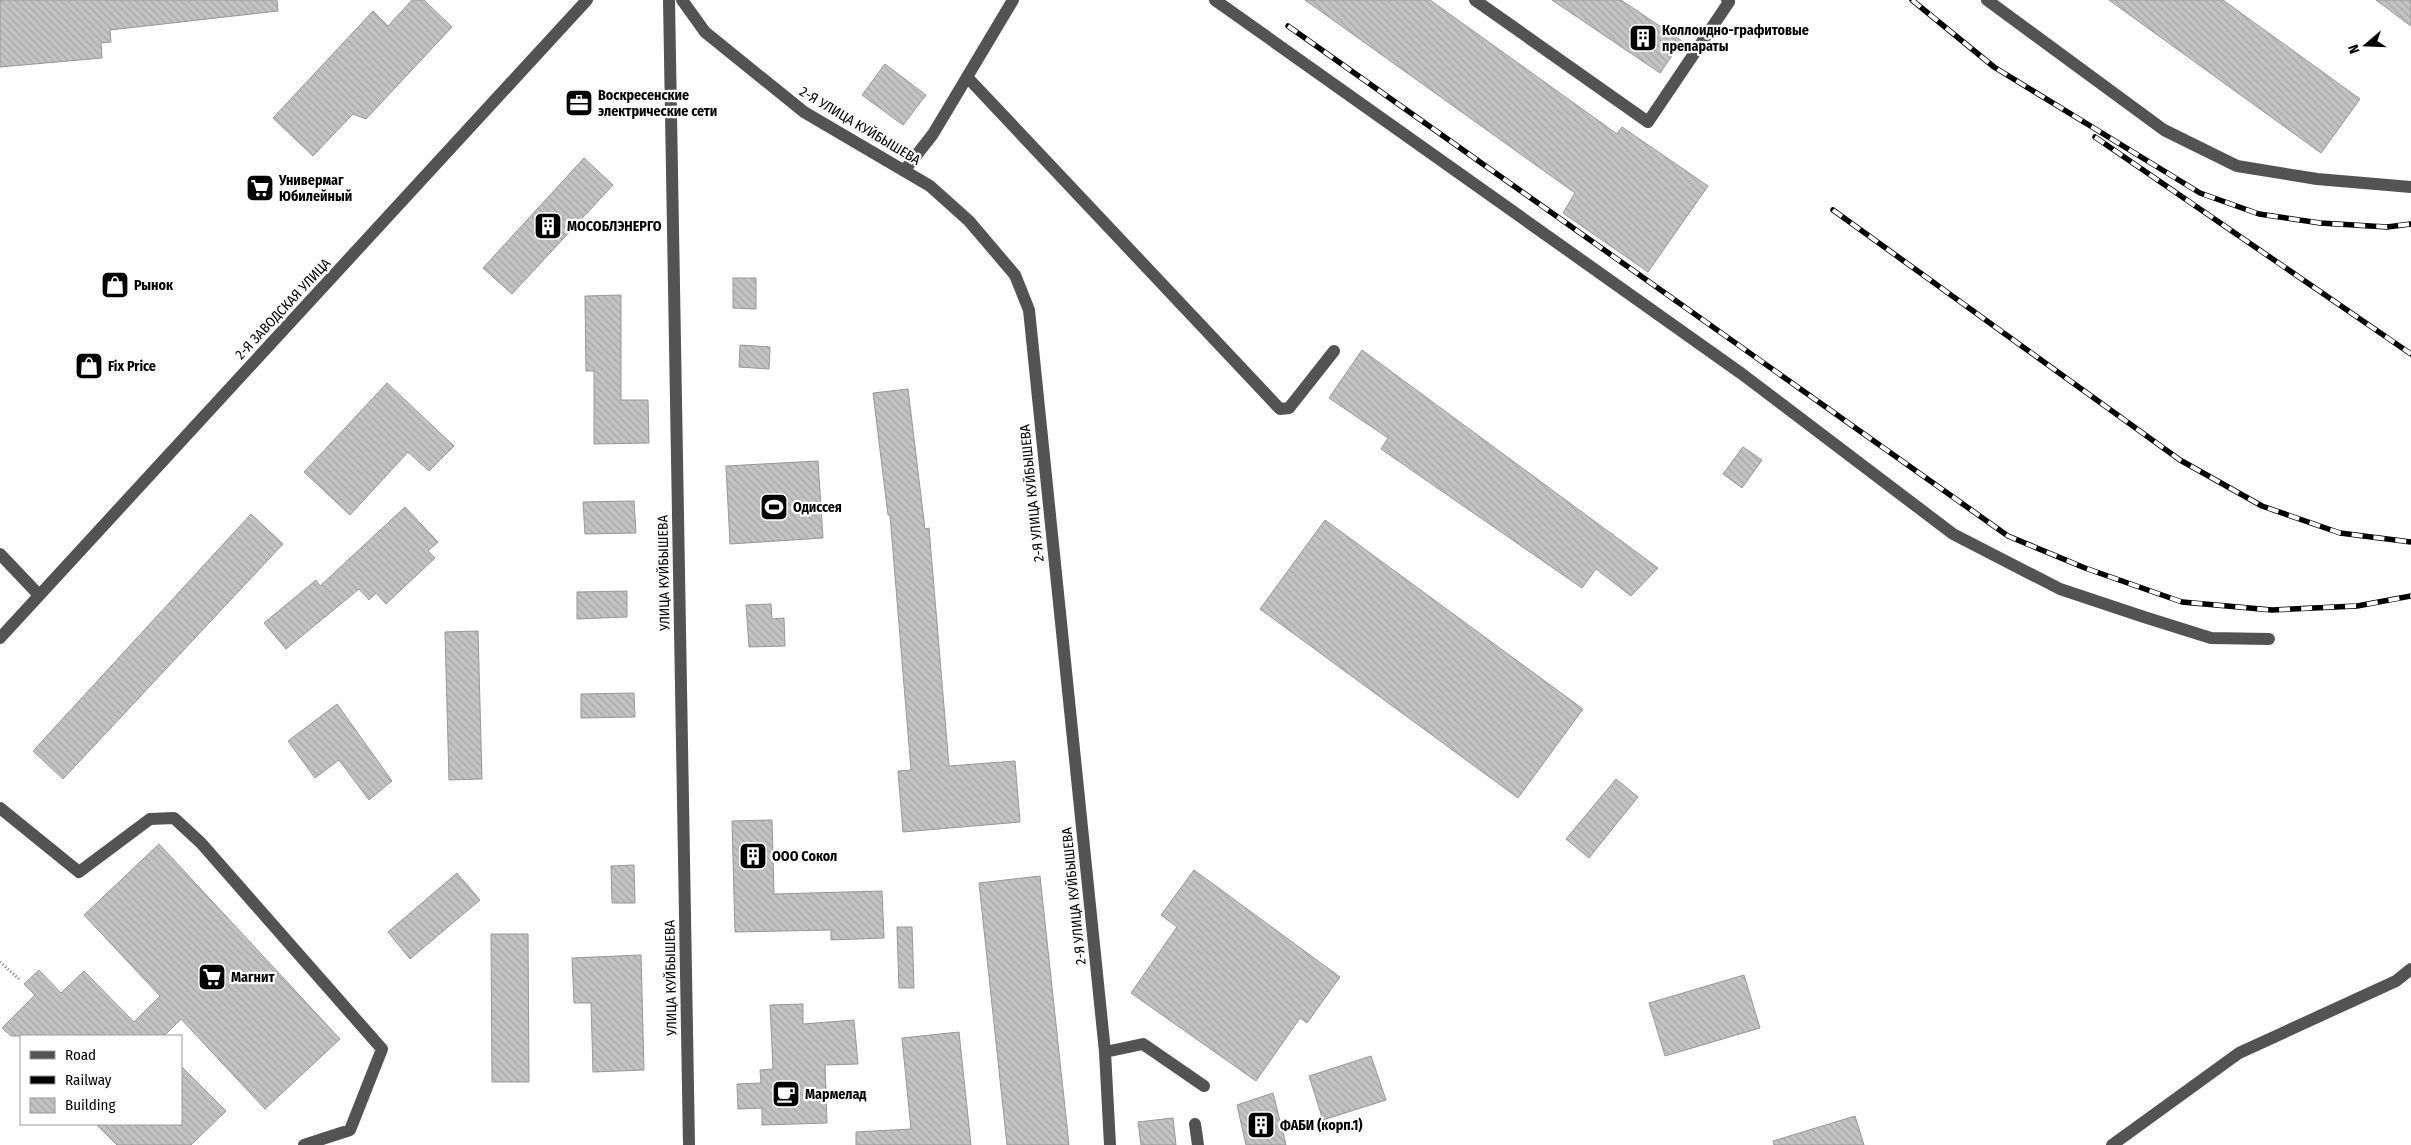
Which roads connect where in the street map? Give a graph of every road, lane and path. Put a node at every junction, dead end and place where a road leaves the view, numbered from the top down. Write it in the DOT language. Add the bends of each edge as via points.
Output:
graph roads {
  1 [pos="587,0"];
  2 [pos="669,0"];
  3 [pos="682,0"];
  4 [pos="1013,0"];
  5 [pos="1215,0"];
  6 [pos="1475,0"];
  7 [pos="1727,0"];
  8 [pos="1987,0"];
  9 [pos="968,77"];
  10 [pos="904,171"];
  11 [pos="2411,187"];
  12 [pos="1334,351"];
  13 [pos="0,554"];
  14 [pos="39,595"];
  15 [pos="0,638"];
  16 [pos="2269,638"];
  17 [pos="0,808"];
  18 [pos="0,962"];
  19 [pos="2411,969"];
  20 [pos="19,979"];
  21 [pos="1105,1052"];
  22 [pos="1204,1086"];
  23 [pos="1195,1124"];
  24 [pos="304,1145"];
  25 [pos="689,1145"];
  26 [pos="1110,1145"];
  27 [pos="1198,1145"];
  28 [pos="2112,1145"];
  1 -- 14 [label="street, 2-Я ЗАВОДСКАЯ УЛИЦА"];
  2 -- 25 [label="street, УЛИЦА КУЙБЫШЕВА"];
  3 -- 10 [label="street, 2-Я УЛИЦА КУЙБЫШЕВА" via="705,32 804,112"];
  4 -- 9 [label="street"];
  5 -- 16 [label="street" via="1742,374 1953,534 2060,589 2144,617 2211,638"];
  6 -- 7 [label="street" via="1648,122 1729,2"];
  8 -- 11 [label="street" via="2164,130 2237,166 2317,179"];
  9 -- 10 [label="street" via="933,134"];
  9 -- 12 [label="street" via="1280,409 1289,408"];
  10 -- 21 [label="street, 2-Я УЛИЦА КУЙБЫШЕВА" via="930,186 969,221 1015,275 1029,310"];
  13 -- 14 [label="street"];
  14 -- 15 [label="street, 2-Я ЗАВОДСКАЯ УЛИЦА"];
  17 -- 24 [label="street" via="78,872 150,820 174,818 200,843 382,1049 350,1130"];
  18 -- 20 [label="path"];
  19 -- 28 [label="street" via="2396,981 2239,1053"];
  21 -- 22 [label="street" via="1143,1044"];
  21 -- 26 [label="street, 2-Я УЛИЦА КУЙБЫШЕВА"];
  23 -- 27 [label="street"];
}
